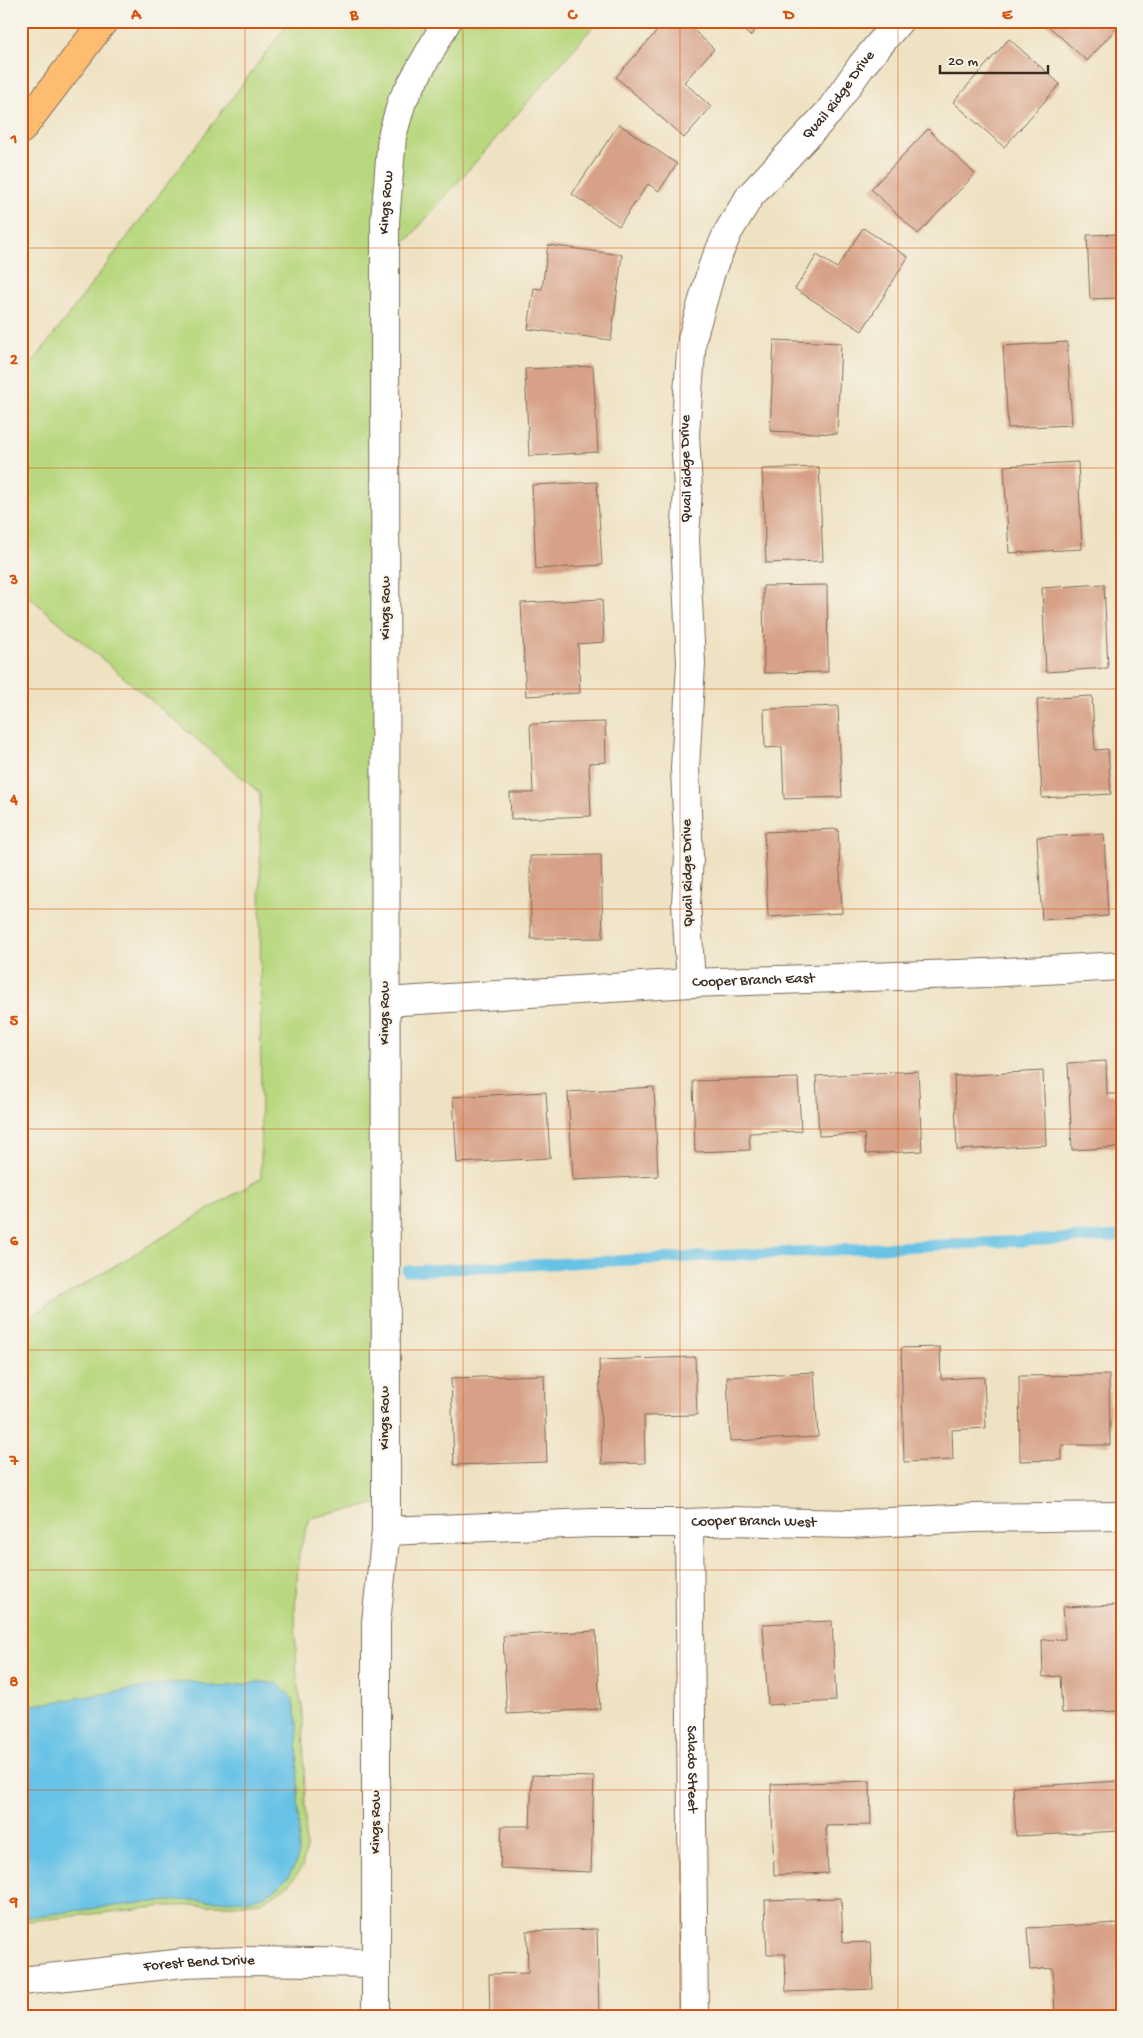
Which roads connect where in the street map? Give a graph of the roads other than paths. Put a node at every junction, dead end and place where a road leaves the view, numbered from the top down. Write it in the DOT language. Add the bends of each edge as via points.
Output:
graph roads {
  1 [pos="104,21"];
  2 [pos="447,21"];
  3 [pos="899,21"];
  4 [pos="21,130"];
  5 [pos="1122,966"];
  6 [pos="691,983"];
  7 [pos="385,1002"];
  8 [pos="1122,1516"];
  9 [pos="689,1523"];
  10 [pos="386,1531"];
  11 [pos="376,1963"];
  12 [pos="21,1981"];
  13 [pos="376,2017"];
  14 [pos="694,2017"];
  1 -- 4 [label="highway"];
  2 -- 7 [label="street, Kings Row" via="402,101 392,136 387,177"];
  3 -- 6 [label="street, Quail Ridge Drive" via="829,112 750,196 728,232 712,268 692,338 685,434 688,489 685,539 691,663 685,769 689,858 686,903"];
  5 -- 6 [label="street, Cooper Branch East"];
  6 -- 7 [label="street, Cooper Branch East"];
  7 -- 10 [label="street, Kings Row"];
  8 -- 9 [label="street, Cooper Branch West" via="849,1524"];
  9 -- 10 [label="street, Cooper Branch West" via="594,1523"];
  9 -- 14 [label="street, Salado Street"];
  10 -- 11 [label="street, Kings Row" via="376,1622"];
  11 -- 12 [label="street, Forest Bend Drive" via="244,1961 184,1964"];
  11 -- 13 [label="street, Kings Row"];
}
